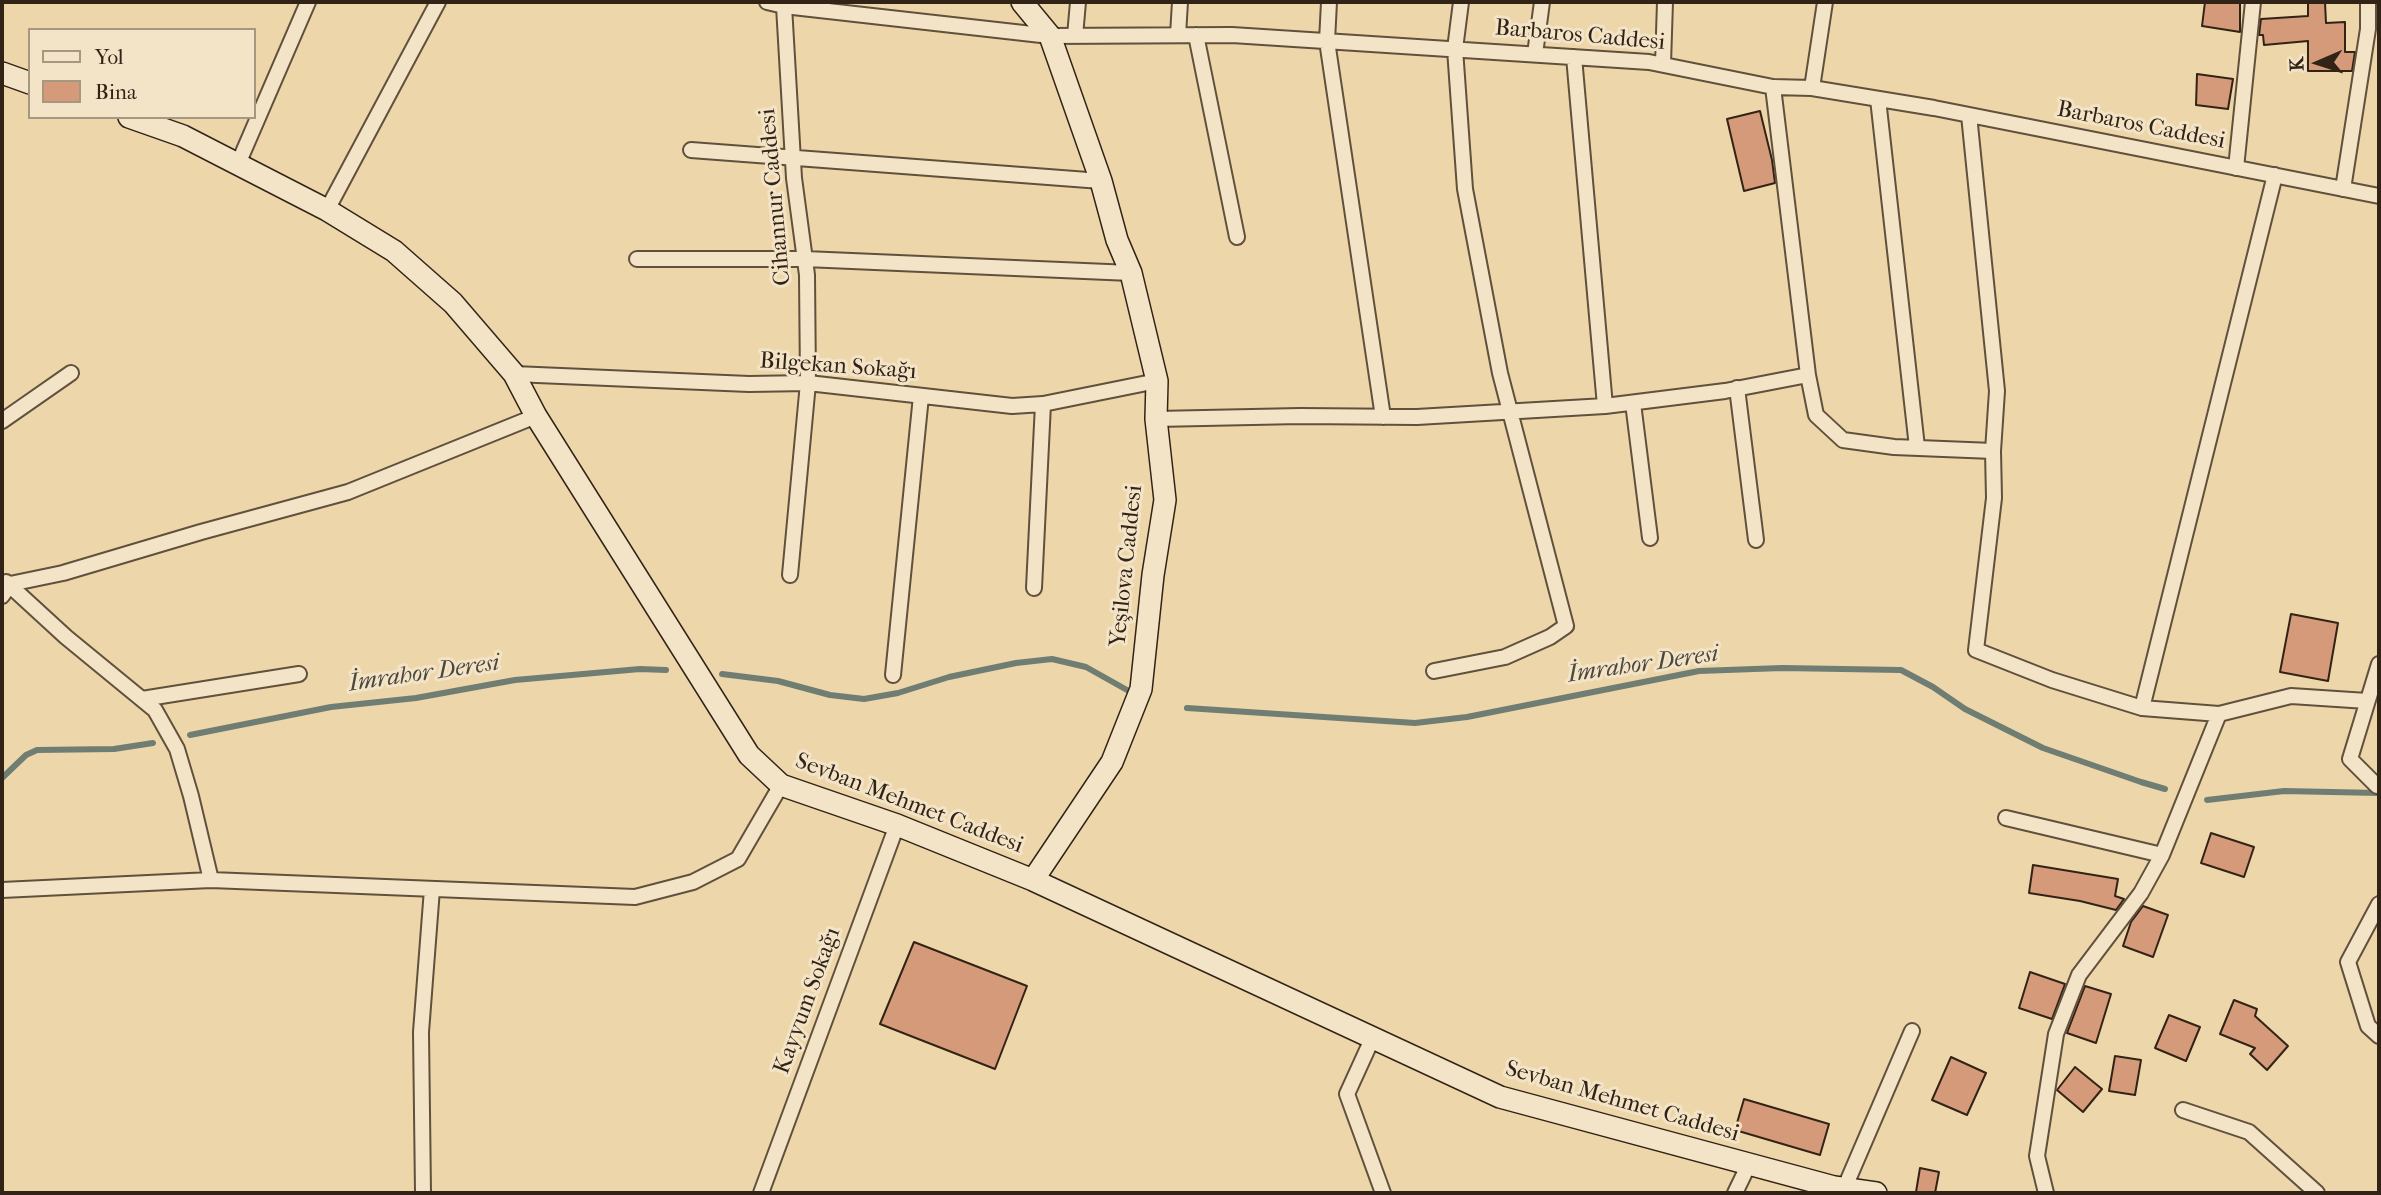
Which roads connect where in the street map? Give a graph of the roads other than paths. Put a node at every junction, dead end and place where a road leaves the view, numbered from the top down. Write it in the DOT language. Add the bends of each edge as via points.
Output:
graph roads {
  1 [pos="308,2"];
  2 [pos="438,2"];
  3 [pos="767,2"];
  4 [pos="1022,2"];
  5 [pos="1078,2"];
  6 [pos="1180,2"];
  7 [pos="1329,2"];
  8 [pos="1461,2"];
  9 [pos="1542,2"];
  10 [pos="1665,2"];
  11 [pos="1825,2"];
  12 [pos="2253,2"];
  13 [pos="2368,2"];
  14 [pos="785,6"];
  15 [pos="2374,30"];
  16 [pos="1178,35"];
  17 [pos="1196,35"];
  18 [pos="1050,36"];
  19 [pos="1075,36"];
  20 [pos="1327,41"];
  21 [pos="1455,49"];
  22 [pos="1535,54"];
  23 [pos="1574,57"];
  24 [pos="1663,64"];
  25 [pos="2,73"];
  26 [pos="28,82"];
  27 [pos="1773,87"];
  28 [pos="1812,88"];
  29 [pos="1878,99"];
  30 [pos="1969,115"];
  31 [pos="135,119"];
  32 [pos="691,150"];
  33 [pos="793,157"];
  34 [pos="238,164"];
  35 [pos="2236,168"];
  36 [pos="2276,175"];
  37 [pos="1101,181"];
  38 [pos="2343,189"];
  39 [pos="2379,196"];
  40 [pos="327,210"];
  41 [pos="1237,237"];
  42 [pos="637,259"];
  43 [pos="805,259"];
  44 [pos="1131,273"];
  45 [pos="71,373"];
  46 [pos="514,374"];
  47 [pos="1808,375"];
  48 [pos="1157,381"];
  49 [pos="808,383"];
  50 [pos="1737,387"];
  51 [pos="921,396"];
  52 [pos="1633,402"];
  53 [pos="1043,404"];
  54 [pos="1605,406"];
  55 [pos="1510,410"];
  56 [pos="536,416"];
  57 [pos="1383,417"];
  58 [pos="1156,419"];
  59 [pos="2,421"];
  60 [pos="1917,447"];
  61 [pos="1993,451"];
  62 [pos="1650,538"];
  63 [pos="1756,540"];
  64 [pos="790,575"];
  65 [pos="5,587"];
  66 [pos="1034,588"];
  67 [pos="2379,664"];
  68 [pos="1434,671"];
  69 [pos="299,674"];
  70 [pos="893,675"];
  71 [pos="142,699"];
  72 [pos="2367,701"];
  73 [pos="2141,708"];
  74 [pos="2219,714"];
  75 [pos="781,785"];
  76 [pos="2379,786"];
  77 [pos="2006,818"];
  78 [pos="897,825"];
  79 [pos="2162,855"];
  80 [pos="211,880"];
  81 [pos="1033,880"];
  82 [pos="432,889"];
  83 [pos="2,890"];
  84 [pos="2379,904"];
  85 [pos="1912,1031"];
  86 [pos="2379,1036"];
  87 [pos="1373,1037"];
  88 [pos="2183,1110"];
  89 [pos="1749,1164"];
  90 [pos="1837,1189"];
  91 [pos="423,1193"];
  92 [pos="761,1193"];
  93 [pos="1383,1193"];
  94 [pos="1735,1193"];
  95 [pos="1874,1193"];
  96 [pos="2046,1193"];
  97 [pos="2317,1193"];
  1 -- 34 [label="street"];
  2 -- 40 [label="street"];
  3 -- 14 [label="street, Barbaros Caddesi"];
  4 -- 18 [label="main road, Yeşilova Caddesi"];
  5 -- 19 [label="street"];
  6 -- 16 [label="street"];
  7 -- 20 [label="street"];
  8 -- 21 [label="street"];
  9 -- 22 [label="street"];
  10 -- 24 [label="street"];
  11 -- 28 [label="street"];
  12 -- 35 [label="street"];
  13 -- 15 [label="street"];
  14 -- 18 [label="street, Barbaros Caddesi"];
  14 -- 33 [label="street, Cihannur Caddesi"];
  15 -- 38 [label="street"];
  16 -- 17 [label="street, Barbaros Caddesi"];
  16 -- 19 [label="street, Barbaros Caddesi"];
  17 -- 20 [label="street, Barbaros Caddesi"];
  17 -- 41 [label="street"];
  18 -- 19 [label="street, Barbaros Caddesi"];
  18 -- 37 [label="main road, Yeşilova Caddesi"];
  20 -- 21 [label="street, Barbaros Caddesi"];
  20 -- 57 [label="street"];
  21 -- 22 [label="street, Barbaros Caddesi"];
  21 -- 55 [label="street" via="1465,189"];
  22 -- 23 [label="street, Barbaros Caddesi"];
  23 -- 24 [label="street, Barbaros Caddesi"];
  23 -- 54 [label="street"];
  24 -- 27 [label="street, Barbaros Caddesi"];
  25 -- 26 [label="main road"];
  27 -- 28 [label="street, Barbaros Caddesi"];
  27 -- 47 [label="street"];
  28 -- 29 [label="street, Barbaros Caddesi"];
  29 -- 30 [label="street, Barbaros Caddesi"];
  29 -- 60 [label="street"];
  30 -- 35 [label="street, Barbaros Caddesi"];
  30 -- 61 [label="street" via="1997,391"];
  31 -- 34 [label="main road, Sevban Mehmet Caddesi" via="183,136"];
  32 -- 33 [label="street"];
  33 -- 37 [label="street"];
  33 -- 43 [label="street, Cihannur Caddesi"];
  34 -- 40 [label="main road, Sevban Mehmet Caddesi"];
  35 -- 36 [label="street, Barbaros Caddesi"];
  36 -- 38 [label="street, Barbaros Caddesi"];
  36 -- 73 [label="street"];
  37 -- 44 [label="main road, Yeşilova Caddesi"];
  38 -- 39 [label="street, Barbaros Caddesi"];
  40 -- 46 [label="main road, Sevban Mehmet Caddesi" via="394,251 453,303"];
  42 -- 43 [label="street"];
  43 -- 44 [label="street"];
  43 -- 49 [label="street, Cihannur Caddesi"];
  44 -- 48 [label="main road, Yeşilova Caddesi"];
  45 -- 59 [label="street"];
  46 -- 49 [label="street, Bilgekan Sokağı"];
  46 -- 56 [label="main road, Sevban Mehmet Caddesi"];
  47 -- 50 [label="street"];
  47 -- 60 [label="street" via="1816,415 1843,440"];
  48 -- 53 [label="street, Bilgekan Sokağı"];
  48 -- 58 [label="main road, Yeşilova Caddesi"];
  49 -- 51 [label="street, Bilgekan Sokağı"];
  49 -- 64 [label="street, Cihannur Caddesi"];
  50 -- 52 [label="street"];
  50 -- 63 [label="street"];
  51 -- 53 [label="street, Bilgekan Sokağı" via="1012,406"];
  51 -- 70 [label="street"];
  52 -- 54 [label="street"];
  52 -- 62 [label="street"];
  53 -- 66 [label="street"];
  54 -- 55 [label="street"];
  55 -- 57 [label="street"];
  55 -- 68 [label="street" via="1566,626 1505,657"];
  56 -- 65 [label="street" via="348,492"];
  56 -- 75 [label="main road, Sevban Mehmet Caddesi" via="749,755"];
  57 -- 58 [label="street"];
  58 -- 81 [label="main road, Yeşilova Caddesi" via="1165,500 1141,689 1112,762"];
  60 -- 61 [label="street"];
  61 -- 73 [label="street" via="1994,498 1976,650"];
  65 -- 71 [label="street"];
  67 -- 72 [label="street"];
  69 -- 71 [label="street"];
  71 -- 80 [label="street" via="155,710 177,749"];
  72 -- 74 [label="street" via="2291,696"];
  72 -- 76 [label="street" via="2350,759"];
  73 -- 74 [label="street"];
  74 -- 79 [label="street"];
  75 -- 78 [label="main road, Sevban Mehmet Caddesi"];
  75 -- 82 [label="street" via="738,859 693,882 635,897"];
  77 -- 79 [label="street"];
  78 -- 81 [label="main road, Sevban Mehmet Caddesi"];
  78 -- 92 [label="street, Kayyum Sokağı"];
  79 -- 96 [label="street" via="2141,893 2078,975 2056,1034 2037,1156"];
  80 -- 82 [label="street"];
  80 -- 83 [label="street"];
  81 -- 87 [label="main road, Sevban Mehmet Caddesi"];
  82 -- 91 [label="street" via="421,1032"];
  84 -- 86 [label="street" via="2348,962 2368,1026"];
  85 -- 90 [label="street"];
  87 -- 89 [label="main road, Sevban Mehmet Caddesi" via="1500,1097"];
  87 -- 93 [label="street" via="1347,1094"];
  88 -- 97 [label="street" via="2249,1132"];
  89 -- 90 [label="main road, Sevban Mehmet Caddesi"];
  89 -- 94 [label="street"];
  90 -- 95 [label="main road, Sevban Mehmet Caddesi"];
}
